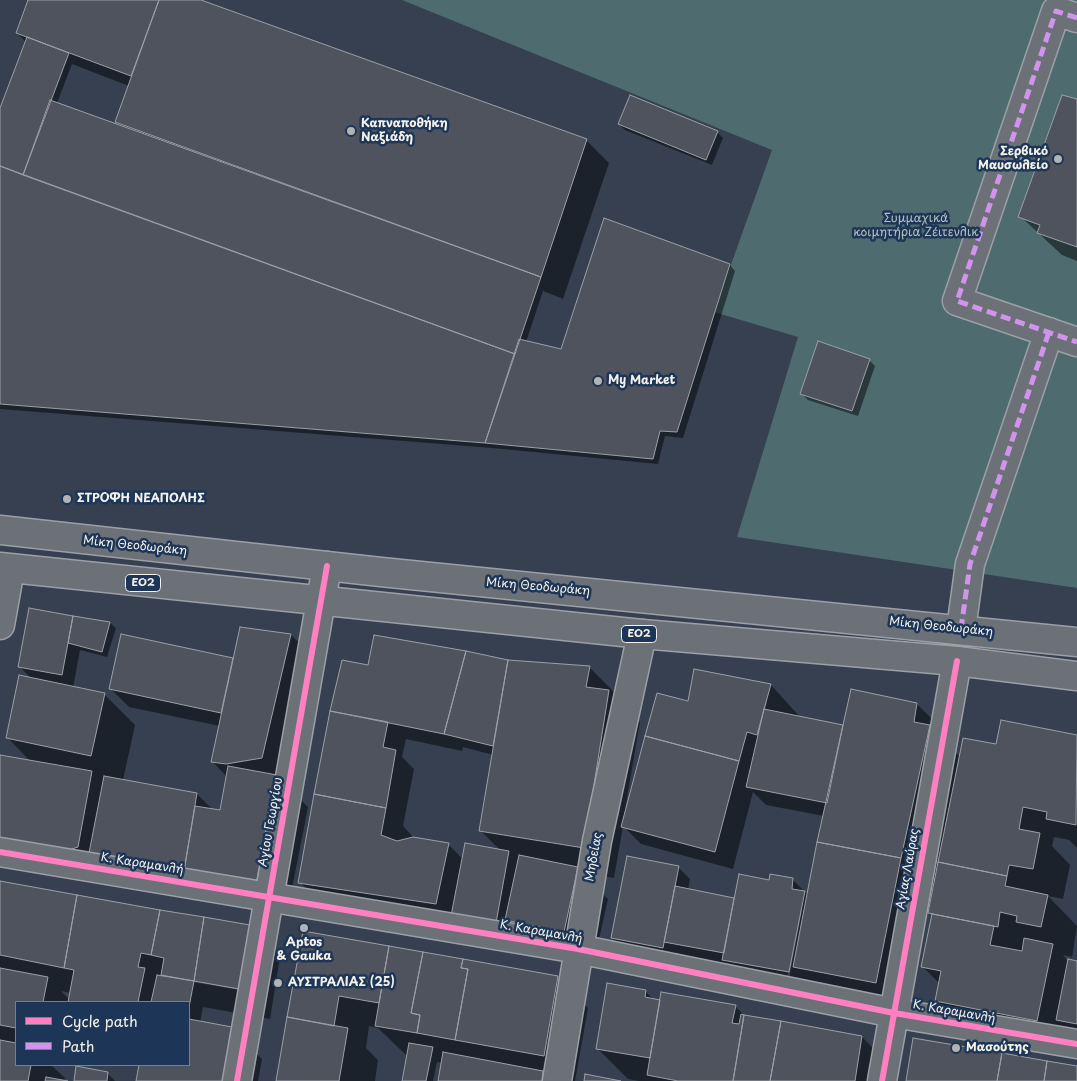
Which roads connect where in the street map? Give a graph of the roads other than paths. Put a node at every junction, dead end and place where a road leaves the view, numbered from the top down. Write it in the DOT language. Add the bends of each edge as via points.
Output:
graph roads {
  1 [pos="1077,18"];
  2 [pos="1049,332"];
  3 [pos="1077,342"];
  4 [pos="0,530"];
  5 [pos="327,566"];
  6 [pos="5,568"];
  7 [pos="322,601"];
  8 [pos="0,625"];
  9 [pos="961,629"];
  10 [pos="642,634"];
  11 [pos="1077,642"];
  12 [pos="957,661"];
  13 [pos="1077,676"];
  14 [pos="0,852"];
  15 [pos="270,897"];
  16 [pos="578,949"];
  17 [pos="894,1013"];
  18 [pos="1077,1044"];
  19 [pos="237,1081"];
  20 [pos="557,1081"];
  21 [pos="882,1081"];
  1 -- 2 [label="main road" via="1056,11 957,301"];
  2 -- 3 [label="main road"];
  2 -- 9 [label="main road" via="970,564"];
  4 -- 5 [label="main road, Μίκη Θεοδωράκη"];
  5 -- 7 [label="main road, Αγίου Γεωργίου"];
  5 -- 9 [label="main road, Μίκη Θεοδωράκη"];
  6 -- 7 [label="main road, ΕΟ2"];
  6 -- 8 [label="main road"];
  7 -- 10 [label="main road, ΕΟ2"];
  7 -- 15 [label="main road, Αγίου Γεωργίου"];
  9 -- 11 [label="main road, Μίκη Θεοδωράκη"];
  10 -- 12 [label="main road, ΕΟ2"];
  10 -- 16 [label="main road, Μηδείας" via="597,841"];
  12 -- 13 [label="main road, ΕΟ2"];
  12 -- 17 [label="main road, Αγίας Λαύρας"];
  14 -- 15 [label="main road, Κ. Καραμανλή"];
  15 -- 16 [label="main road, Κ. Καραμανλή"];
  15 -- 19 [label="main road, Αγίου Γεωργίου"];
  16 -- 17 [label="main road, Κ. Καραμανλή"];
  16 -- 20 [label="main road, Μηδείας"];
  17 -- 18 [label="main road, Κ. Καραμανλή"];
  17 -- 21 [label="main road, Αγίας Λαύρας"];
}
